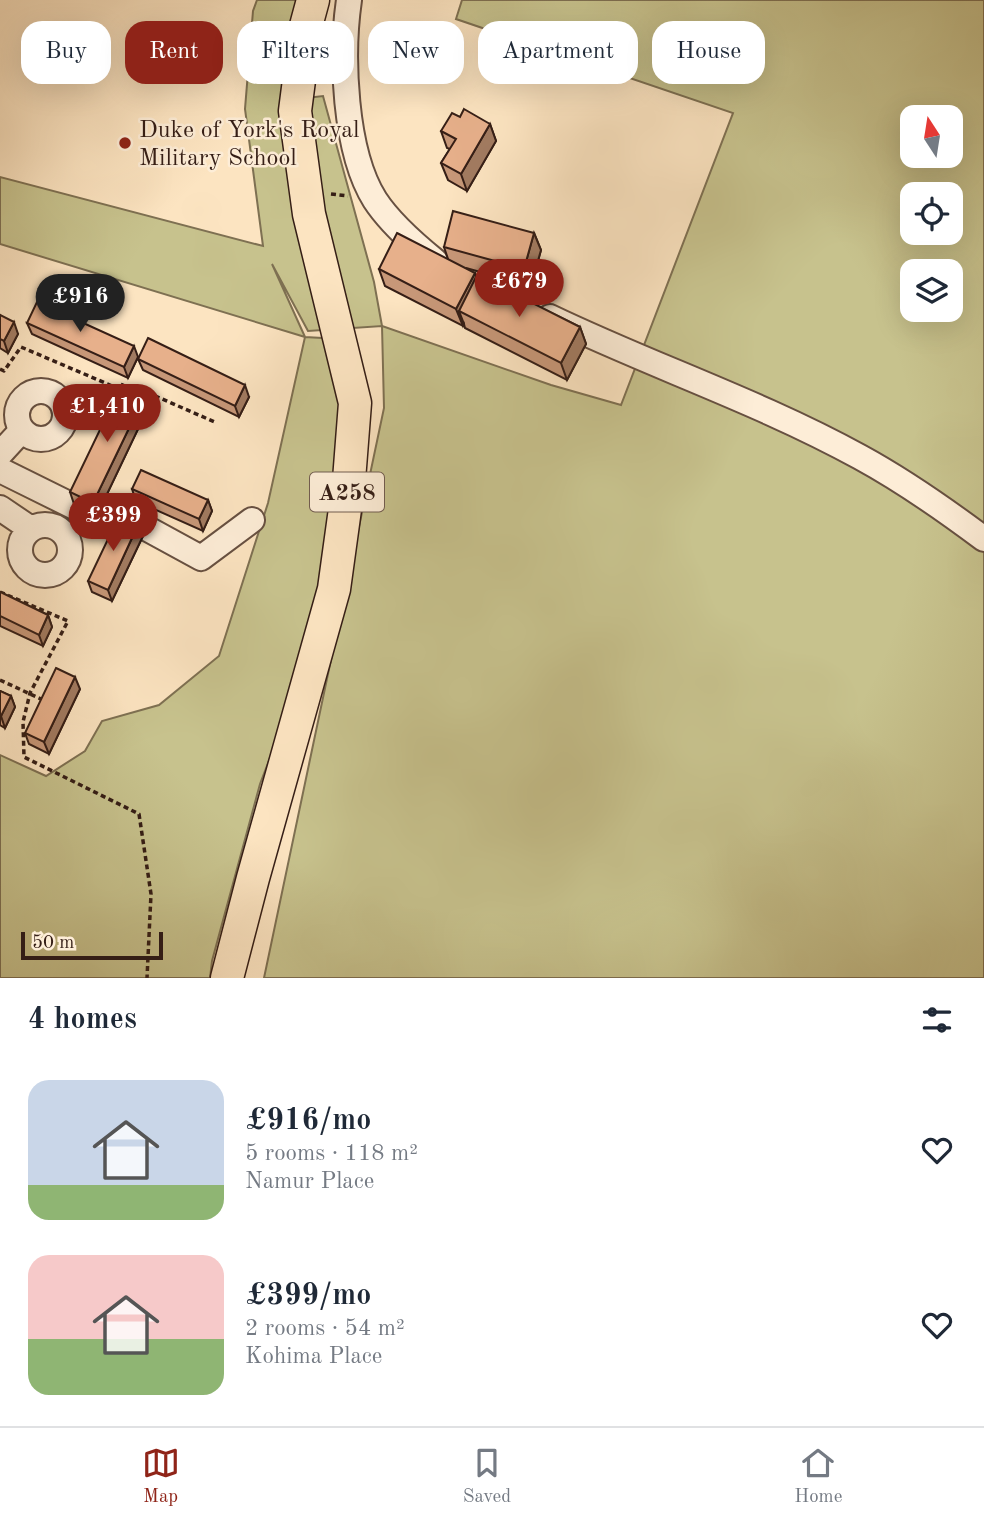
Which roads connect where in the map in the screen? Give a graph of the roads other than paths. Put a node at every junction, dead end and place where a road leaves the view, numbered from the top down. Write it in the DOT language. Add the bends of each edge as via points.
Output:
graph roads {
  1 [pos="313,0"];
  2 [pos="349,0"];
  3 [pos="459,273"];
  4 [pos="533,309"];
  5 [pos="22,430"];
  6 [pos="0,454"];
  7 [pos="0,470"];
  8 [pos="0,508"];
  9 [pos="252,520"];
  10 [pos="31,529"];
  11 [pos="984,539"];
  12 [pos="227,978"];
  1 -- 12 [label="main road, A258" via="295,111 309,214 355,403 349,480 334,589"];
  2 -- 3 [label="street" via="346,92 356,155 374,200 434,261"];
  4 -- 11 [label="street" via="828,441 922,493"];
  5 -- 6 [label="street"];
  7 -- 9 [label="street" via="99,519 124,516 201,558"];
  8 -- 10 [label="street"];
}
